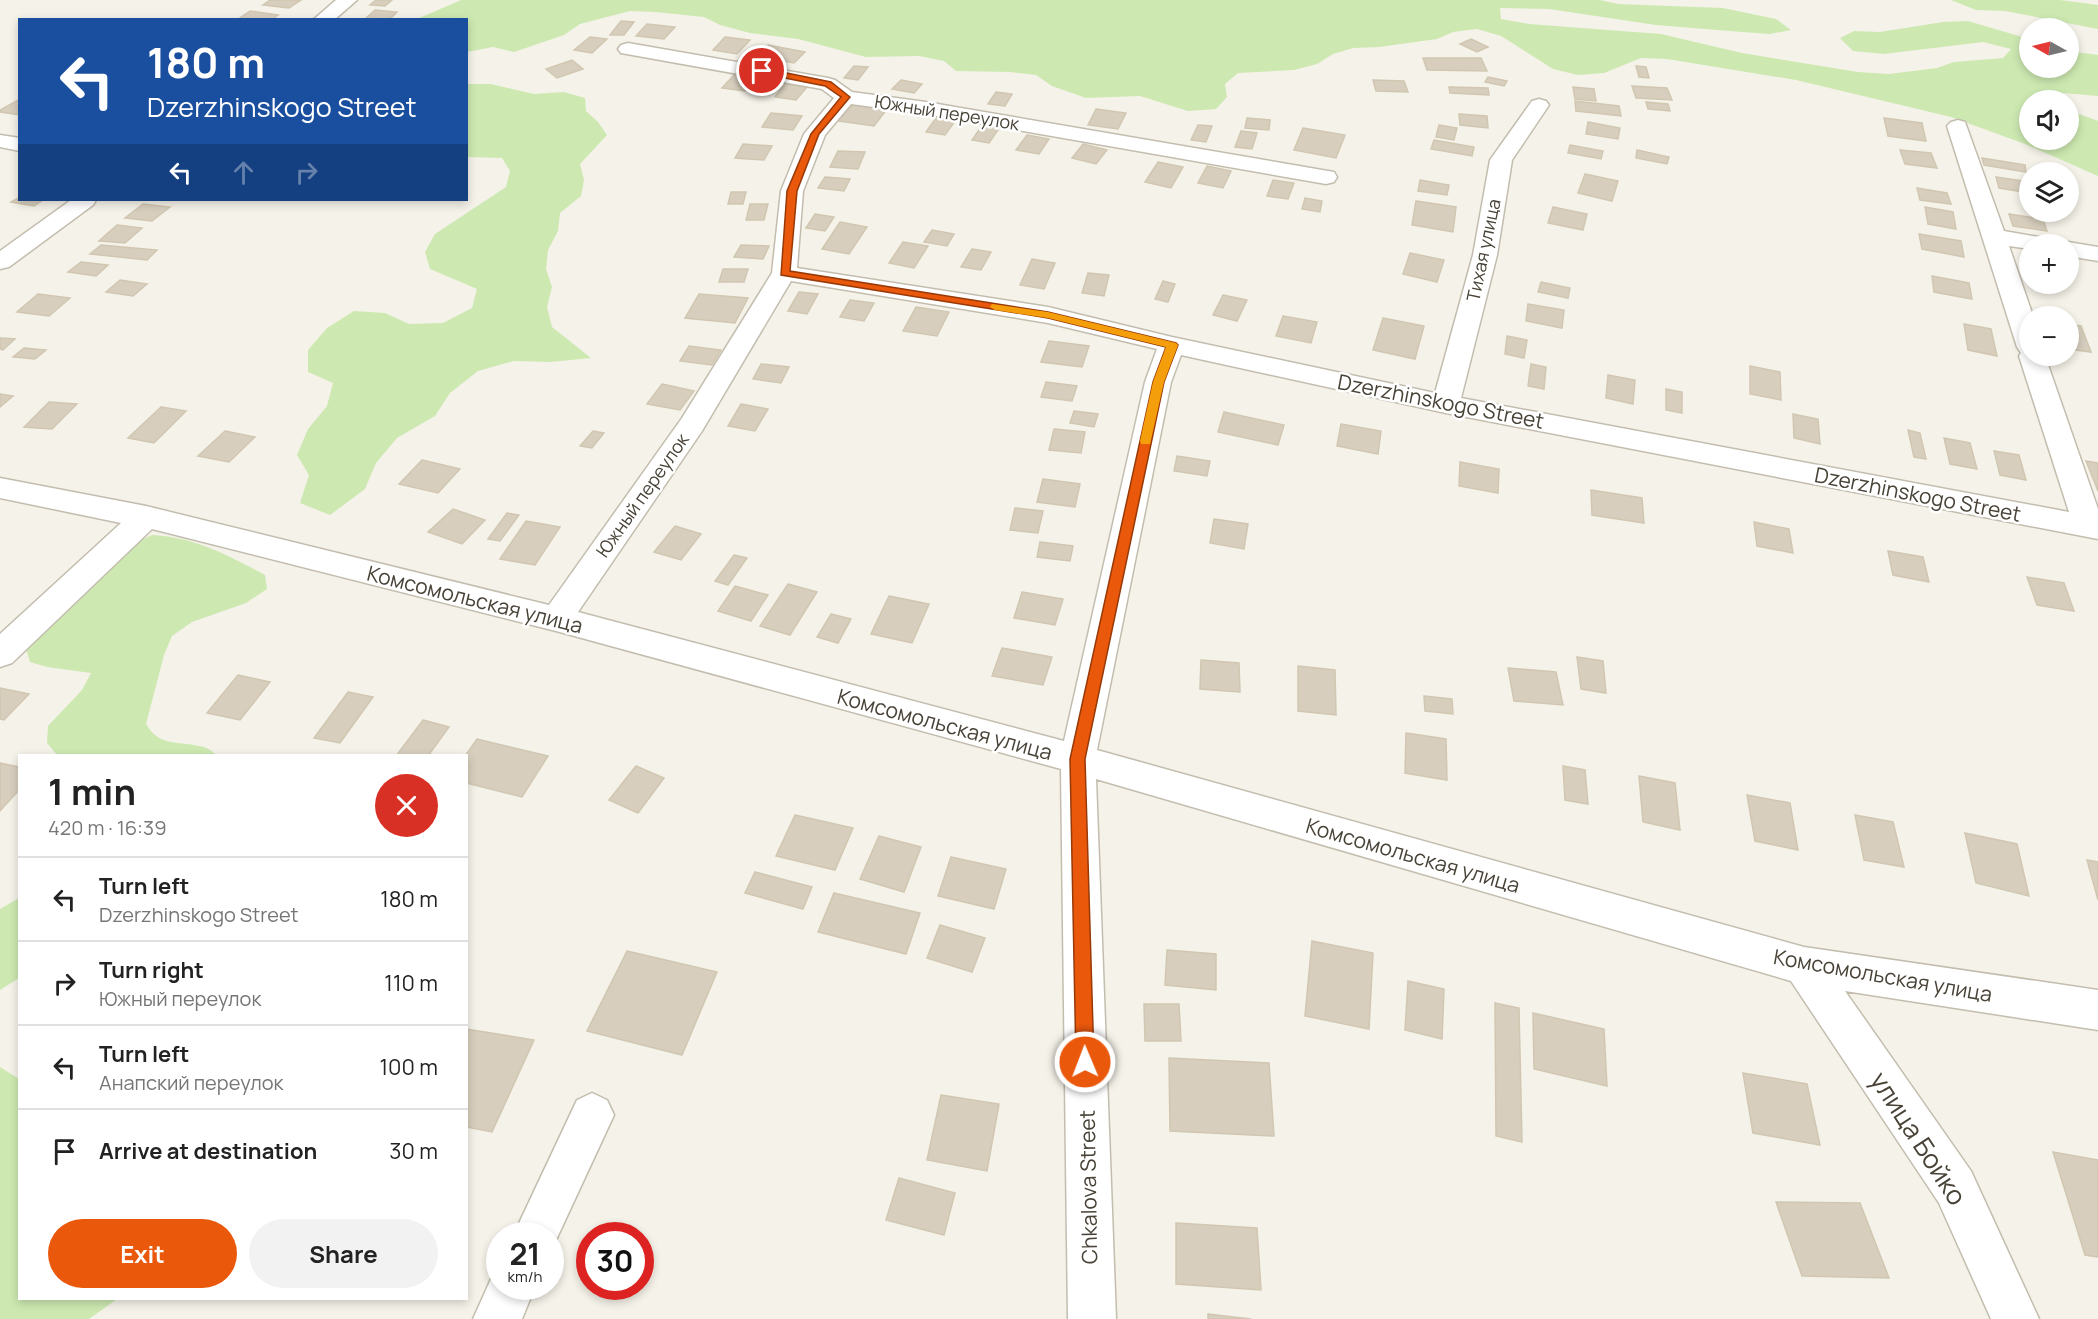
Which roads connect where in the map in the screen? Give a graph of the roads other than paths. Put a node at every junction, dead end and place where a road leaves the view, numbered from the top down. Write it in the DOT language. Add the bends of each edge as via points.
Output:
graph roads {
  1 [pos="348,0"];
  2 [pos="325,18"];
  3 [pos="628,49"];
  4 [pos="846,97"];
  5 [pos="1539,105"];
  6 [pos="1958,126"];
  7 [pos="0,141"];
  8 [pos="18,145"];
  9 [pos="1326,177"];
  10 [pos="85,201"];
  11 [pos="1993,236"];
  12 [pos="2019,240"];
  13 [pos="2079,251"];
  14 [pos="2098,254"];
  15 [pos="0,262"];
  16 [pos="784,273"];
  17 [pos="2019,314"];
  18 [pos="1172,345"];
  19 [pos="2036,366"];
  20 [pos="1446,404"];
  21 [pos="0,488"];
  22 [pos="146,517"];
  23 [pos="2093,527"];
  24 [pos="556,619"];
  25 [pos="0,654"];
  26 [pos="1078,759"];
  27 [pos="1804,966"];
  28 [pos="2098,1010"];
  29 [pos="592,1115"];
  30 [pos="542,1222"];
  31 [pos="506,1300"];
  32 [pos="497,1319"];
  33 [pos="1092,1319"];
  34 [pos="2016,1319"];
  1 -- 2 [label="street"];
  3 -- 4 [label="street" via="828,84"];
  4 -- 9 [label="street, Южный переулок"];
  4 -- 16 [label="street, Южный переулок" via="815,134 792,191"];
  5 -- 20 [label="street, Тихая улица" via="1501,160 1485,255"];
  6 -- 11 [label="street"];
  7 -- 8 [label="street"];
  10 -- 15 [label="street"];
  11 -- 12 [label="street"];
  11 -- 17 [label="street"];
  13 -- 14 [label="street"];
  16 -- 18 [label="street, Dzerzhinskogo Street" via="1048,315"];
  16 -- 24 [label="street, Южный переулок" via="692,424"];
  18 -- 20 [label="street, Dzerzhinskogo Street"];
  18 -- 26 [label="street, Chkalova Street" via="1158,382"];
  19 -- 23 [label="street"];
  20 -- 23 [label="street, Dzerzhinskogo Street"];
  21 -- 22 [label="street, Комсомольская улица"];
  22 -- 24 [label="street, Комсомольская улица"];
  22 -- 25 [label="street"];
  24 -- 26 [label="street, Комсомольская улица"];
  26 -- 27 [label="street, Комсомольская улица"];
  26 -- 33 [label="street, Chkalova Street"];
  27 -- 28 [label="street, Комсомольская улица"];
  27 -- 34 [label="street, улица Бойко" via="1955,1187"];
  29 -- 30 [label="street"];
  31 -- 32 [label="street"];
}
